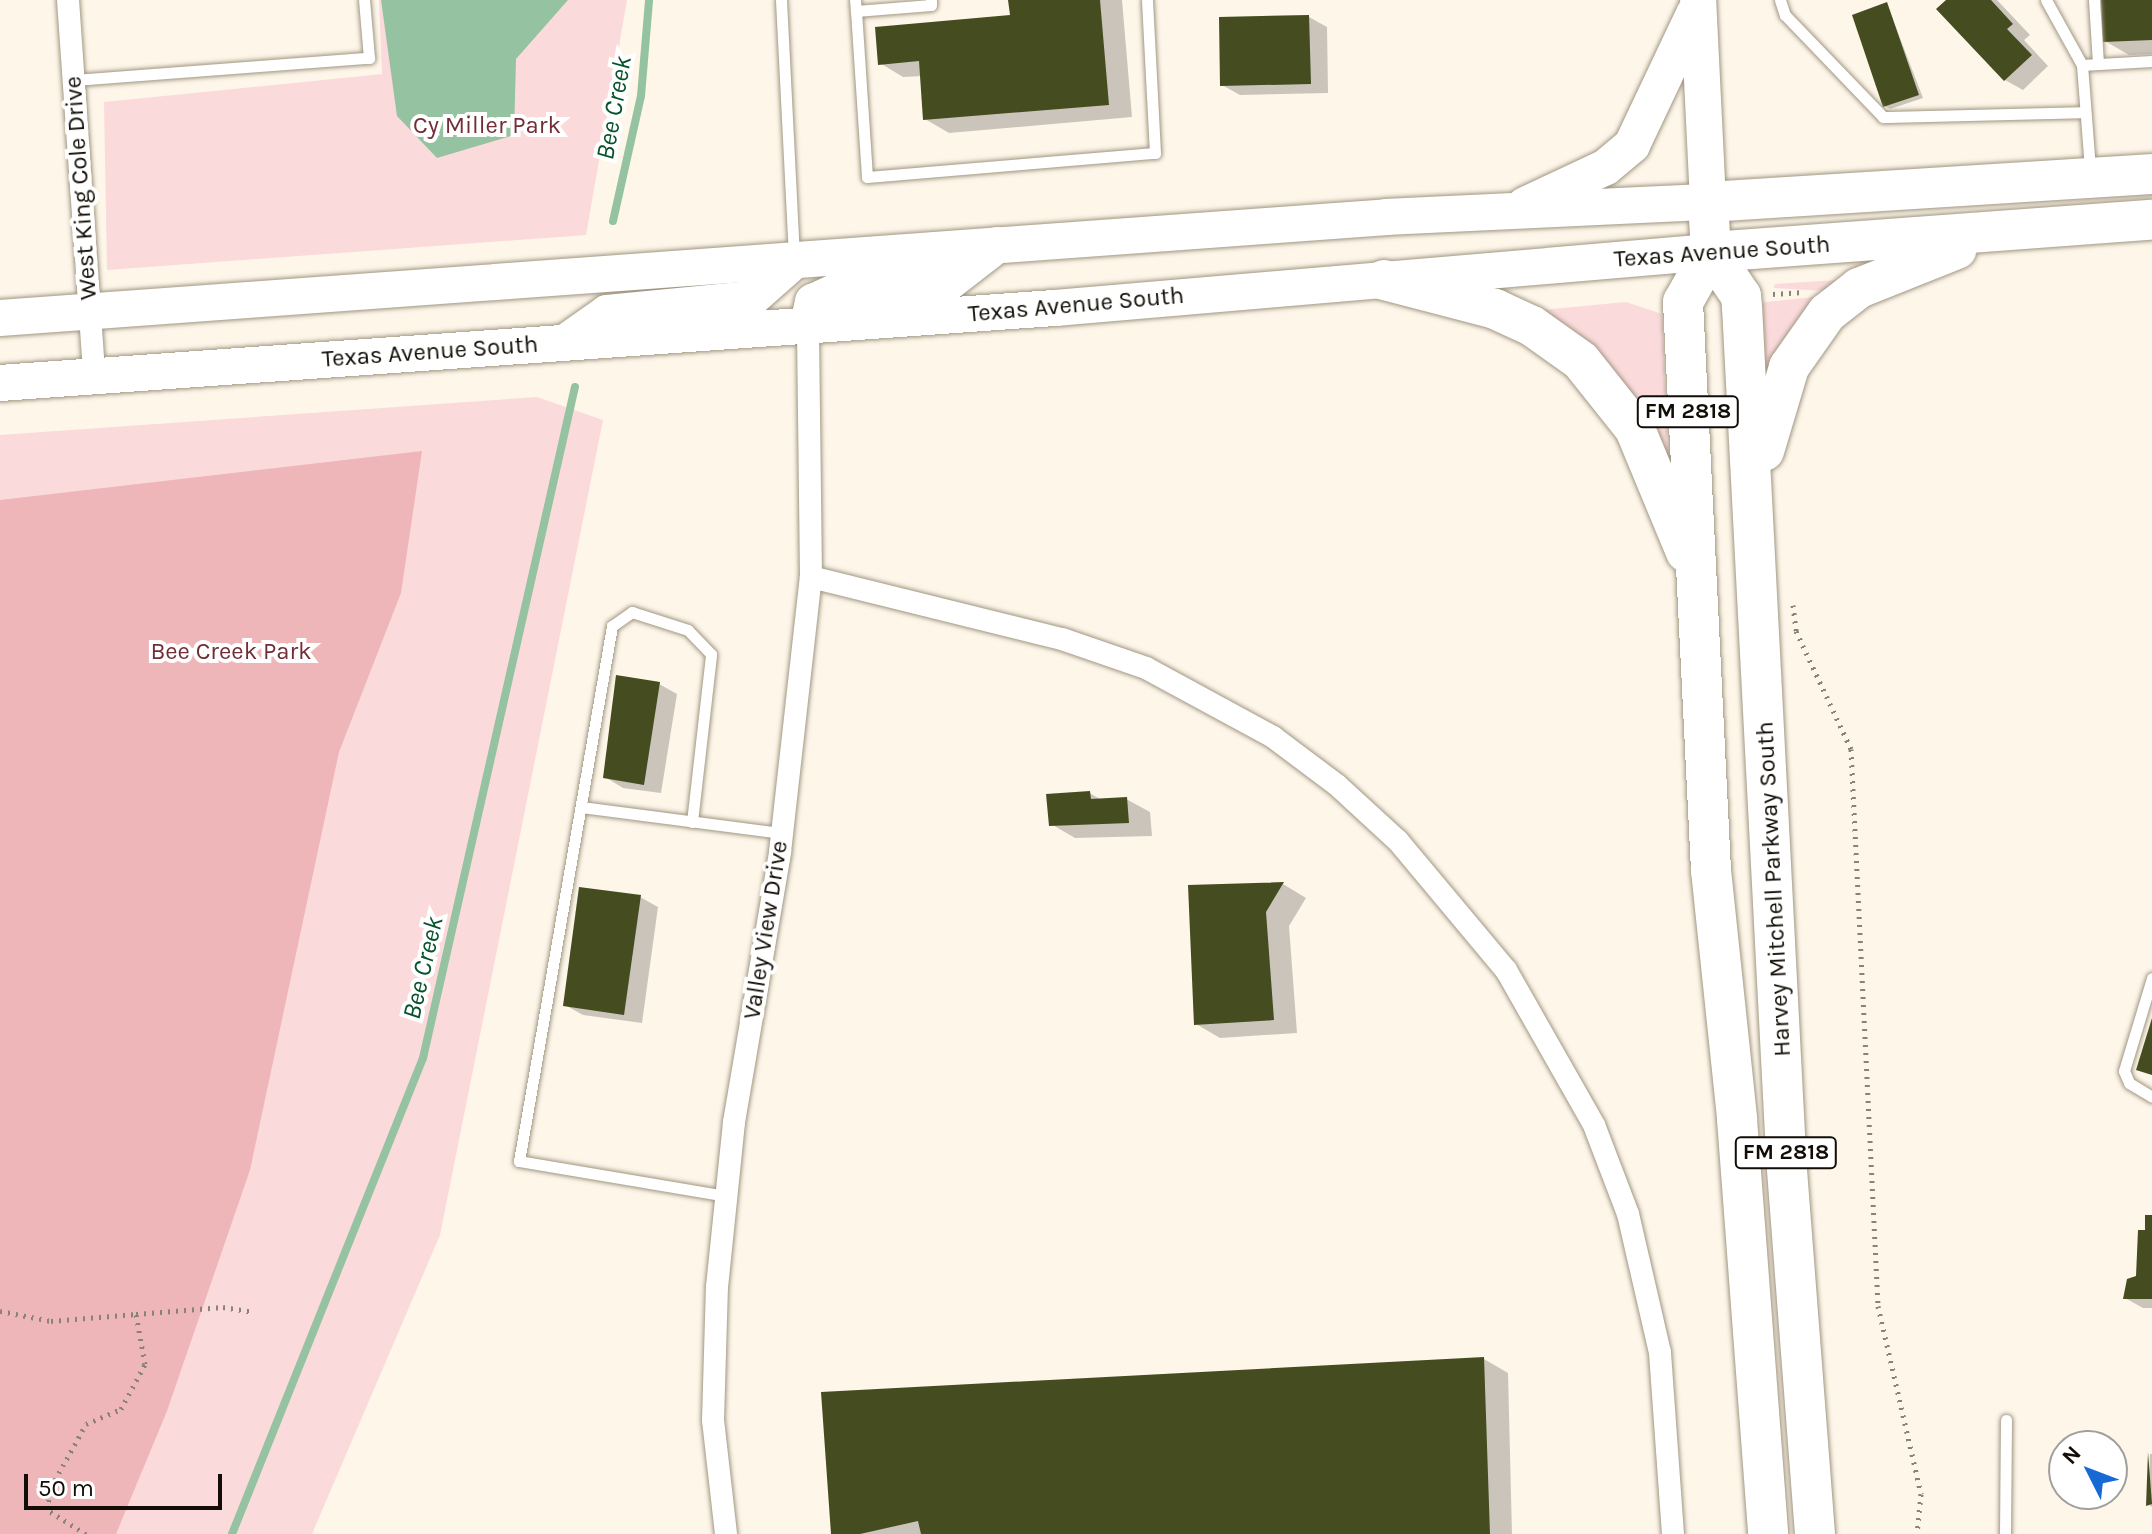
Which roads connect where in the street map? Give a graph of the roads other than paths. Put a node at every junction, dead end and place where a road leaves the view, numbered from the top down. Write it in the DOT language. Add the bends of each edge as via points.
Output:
graph roads {
  1 [pos="68,0"];
  2 [pos="364,0"];
  3 [pos="781,0"];
  4 [pos="931,0"];
  5 [pos="1147,0"];
  6 [pos="1780,0"];
  7 [pos="2046,0"];
  8 [pos="2094,0"];
  9 [pos="1698,3"];
  10 [pos="856,6"];
  11 [pos="2152,61"];
  12 [pos="2098,64"];
  13 [pos="2082,65"];
  14 [pos="73,80"];
  15 [pos="2085,112"];
  16 [pos="2152,174"];
  17 [pos="2090,179"];
  18 [pos="1708,202"];
  19 [pos="1505,214"];
  20 [pos="2152,220"];
  21 [pos="2005,231"];
  22 [pos="997,245"];
  23 [pos="1711,252"];
  24 [pos="794,261"];
  25 [pos="1384,280"];
  26 [pos="89,311"];
  27 [pos="0,318"];
  28 [pos="808,325"];
  29 [pos="565,343"];
  30 [pos="94,375"];
  31 [pos="0,383"];
  32 [pos="1754,506"];
  33 [pos="811,577"];
  34 [pos="1697,578"];
  35 [pos="581,807"];
  36 [pos="692,822"];
  37 [pos="782,833"];
  38 [pos="2152,978"];
  39 [pos="2152,1097"];
  40 [pos="726,1196"];
  41 [pos="2006,1420"];
  42 [pos="1812,1492"];
  43 [pos="726,1534"];
  44 [pos="1673,1534"];
  45 [pos="1768,1534"];
  46 [pos="1815,1534"];
  47 [pos="1827,1534"];
  48 [pos="2005,1534"];
  1 -- 14 [label="street, West King Cole Drive"];
  2 -- 14 [label="lane" via="369,58"];
  3 -- 24 [label="lane"];
  4 -- 10 [label="lane" via="931,5"];
  5 -- 10 [label="lane" via="1155,153 867,177"];
  6 -- 15 [label="lane" via="1785,15 1883,117"];
  7 -- 13 [label="lane"];
  8 -- 12 [label="lane"];
  9 -- 18 [label="main road"];
  9 -- 19 [label="main road" via="1632,145 1606,167"];
  11 -- 12 [label="lane"];
  12 -- 13 [label="lane"];
  13 -- 15 [label="lane"];
  14 -- 26 [label="street, West King Cole Drive"];
  15 -- 17 [label="lane"];
  16 -- 17 [label="highway, Texas Avenue South"];
  17 -- 18 [label="highway, Texas Avenue South"];
  18 -- 19 [label="main road, Texas Avenue South"];
  18 -- 23 [label="highway"];
  19 -- 22 [label="main road, Texas Avenue South"];
  20 -- 21 [label="highway, Texas Avenue South"];
  21 -- 23 [label="highway, Texas Avenue South"];
  21 -- 32 [label="highway" via="1859,288 1827,313 1804,341 1778,393"];
  22 -- 24 [label="main road, Texas Avenue South"];
  22 -- 28 [label="main road" via="948,283 839,290 813,302"];
  23 -- 25 [label="main road, Texas Avenue South"];
  23 -- 32 [label="highway, Harvey Mitchell Parkway South / FM 2818" via="1741,296"];
  23 -- 34 [label="highway, FM 2818" via="1683,302"];
  24 -- 26 [label="main road, Texas Avenue South"];
  24 -- 29 [label="main road" via="751,299 607,313"];
  25 -- 28 [label="main road, Texas Avenue South"];
  25 -- 34 [label="highway" via="1495,309 1532,326 1581,361 1635,429"];
  26 -- 27 [label="main road, Texas Avenue South"];
  26 -- 30 [label="street, West King Cole Drive"];
  28 -- 29 [label="main road, Texas Avenue South"];
  28 -- 33 [label="street, Valley View Drive"];
  29 -- 30 [label="main road, Texas Avenue South"];
  30 -- 31 [label="main road, Texas Avenue South"];
  32 -- 42 [label="highway, Harvey Mitchell Parkway South / FM 2818" via="1786,1154"];
  33 -- 37 [label="street, Valley View Drive"];
  33 -- 44 [label="street" via="1062,639 1146,668 1273,737 1337,785 1398,841 1506,970 1594,1125 1628,1214 1660,1353"];
  34 -- 45 [label="highway, FM 2818" via="1711,870 1737,1119"];
  35 -- 36 [label="lane"];
  35 -- 36 [label="lane" via="612,626 632,612 688,630 711,654"];
  35 -- 40 [label="lane" via="519,1161"];
  36 -- 37 [label="lane"];
  37 -- 40 [label="street, Valley View Drive"];
  38 -- 39 [label="lane" via="2124,1071 2129,1083"];
  40 -- 43 [label="street, Valley View Drive" via="713,1420"];
  41 -- 48 [label="lane"];
  42 -- 46 [label="highway, Harvey Mitchell Parkway South / FM 2818"];
  42 -- 47 [label="highway"];
}
